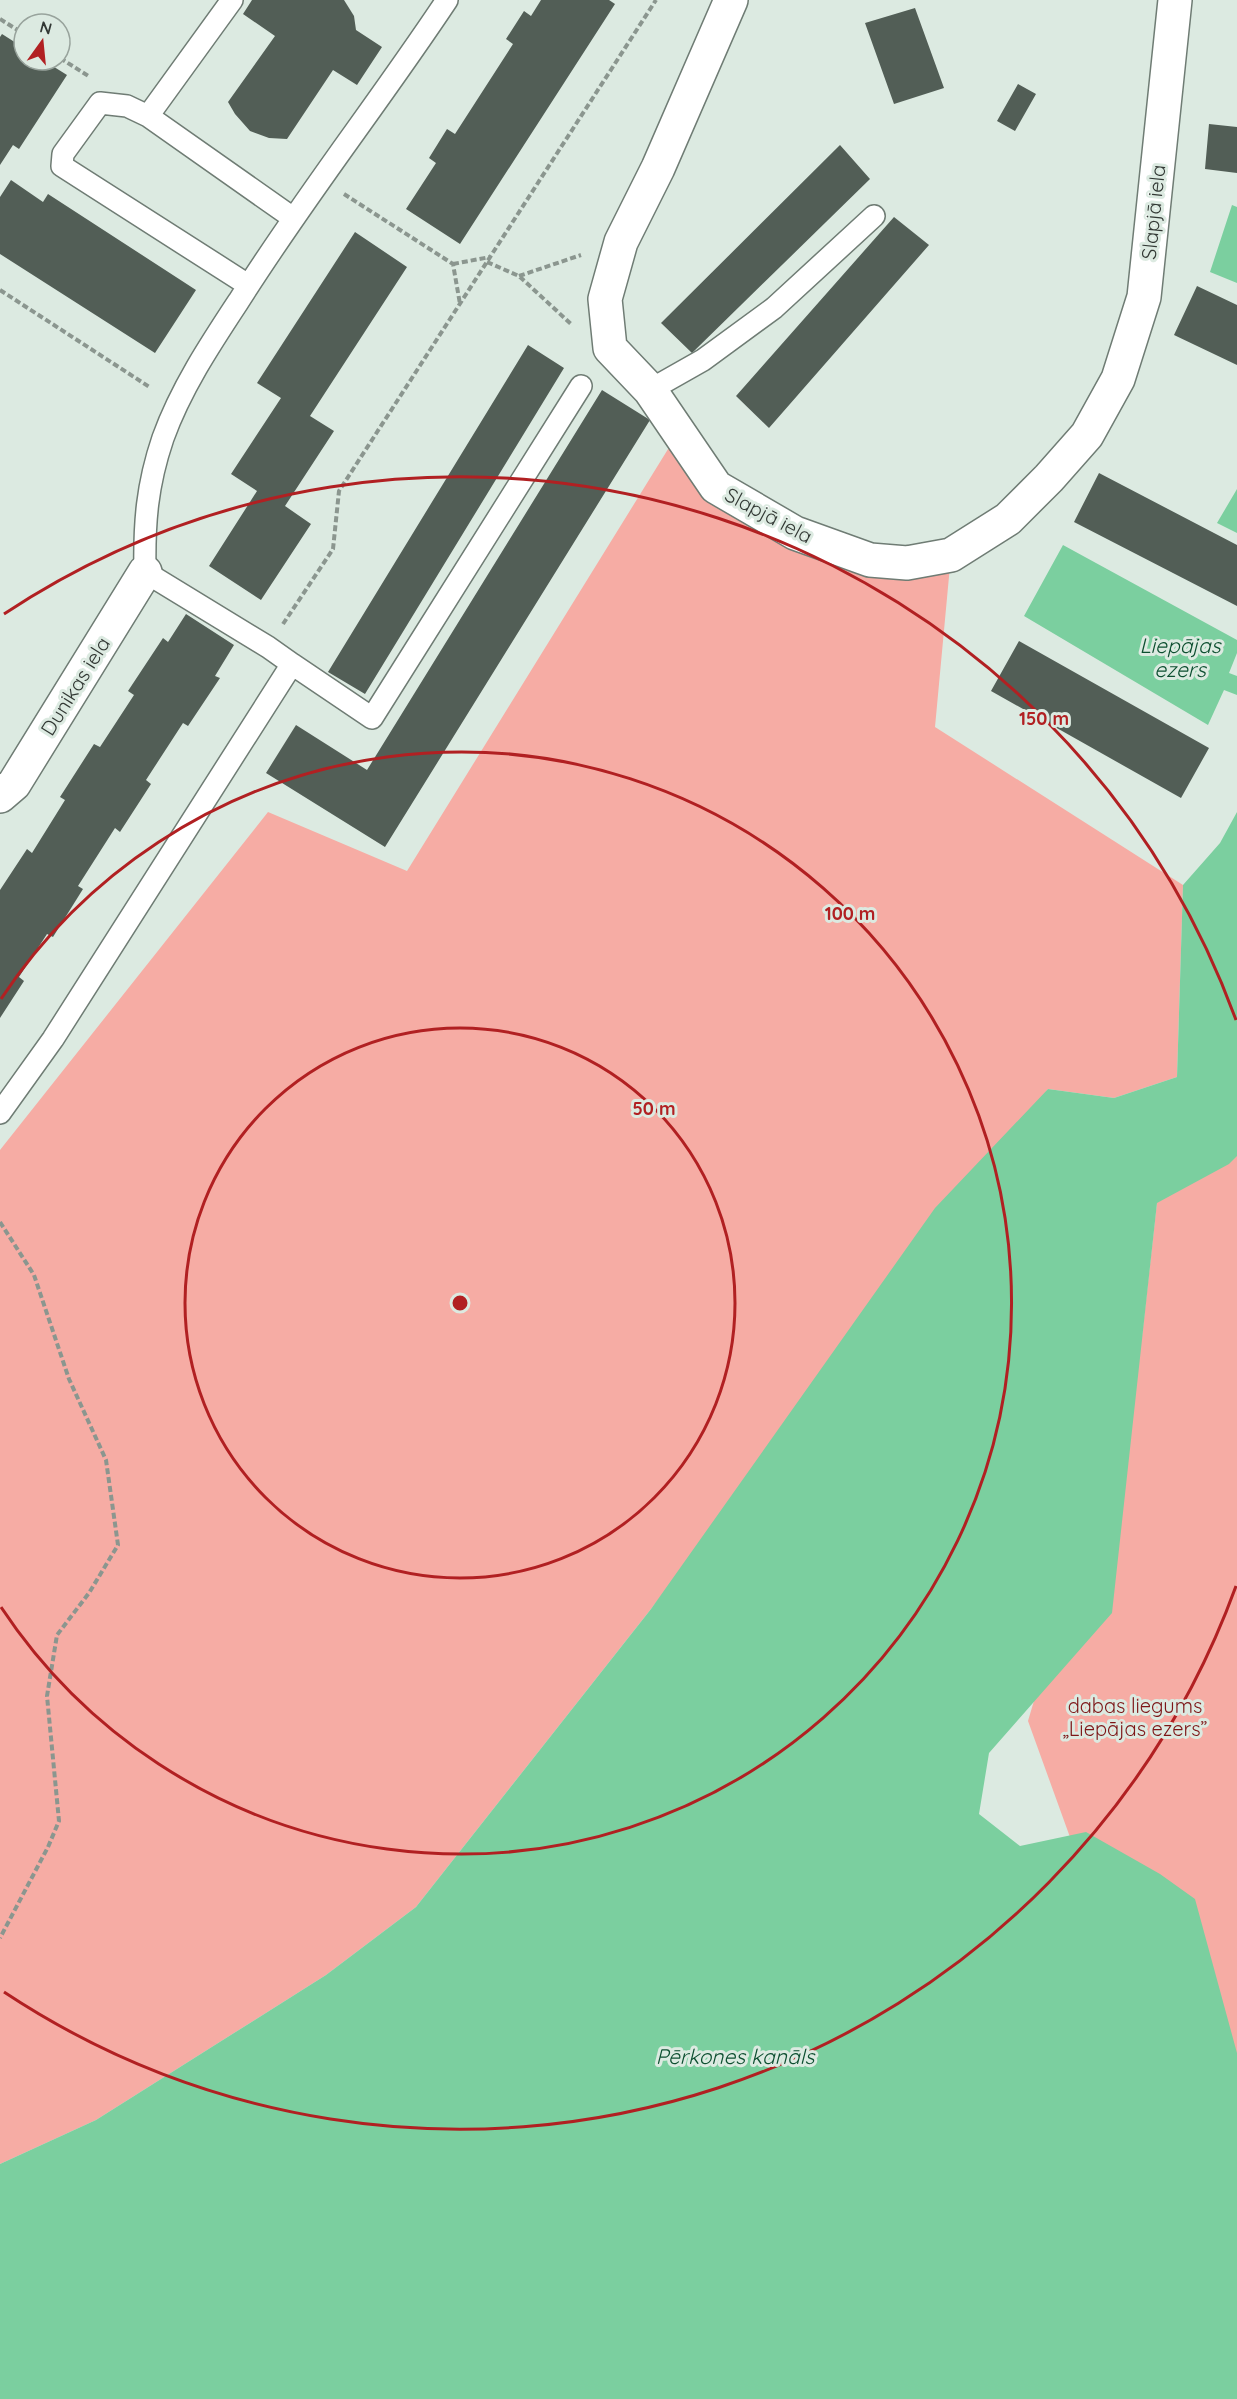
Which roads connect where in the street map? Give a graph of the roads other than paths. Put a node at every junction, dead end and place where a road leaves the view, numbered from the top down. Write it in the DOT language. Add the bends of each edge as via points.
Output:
graph roads {
  1 [pos="232,0"];
  2 [pos="731,0"];
  3 [pos="1175,0"];
  4 [pos="440,2"];
  5 [pos="148,116"];
  6 [pos="874,216"];
  7 [pos="292,218"];
  8 [pos="248,285"];
  9 [pos="581,386"];
  10 [pos="650,390"];
  11 [pos="145,572"];
  12 [pos="292,664"];
  13 [pos="0,796"];
  14 [pos="0,1113"];
  1 -- 5 [label="lane"];
  2 -- 10 [label="street, Slapjā iela" via="658,168 621,242 605,299 610,348"];
  3 -- 10 [label="street, Slapjā iela" via="1144,297 1118,379 1087,435 1008,519 951,555 907,562 870,560 795,533 716,487"];
  4 -- 7 [label="lane"];
  5 -- 7 [label="lane"];
  5 -- 8 [label="lane" via="127,106 100,103 63,154 62,166"];
  6 -- 10 [label="lane" via="774,308 703,360"];
  7 -- 8 [label="lane"];
  8 -- 11 [label="lane" via="203,356 163,437 144,526"];
  9 -- 12 [label="lane" via="372,718"];
  11 -- 12 [label="lane"];
  11 -- 13 [label="street, Dunikas iela" via="14,784"];
  12 -- 14 [label="lane" via="53,1039"];
}
